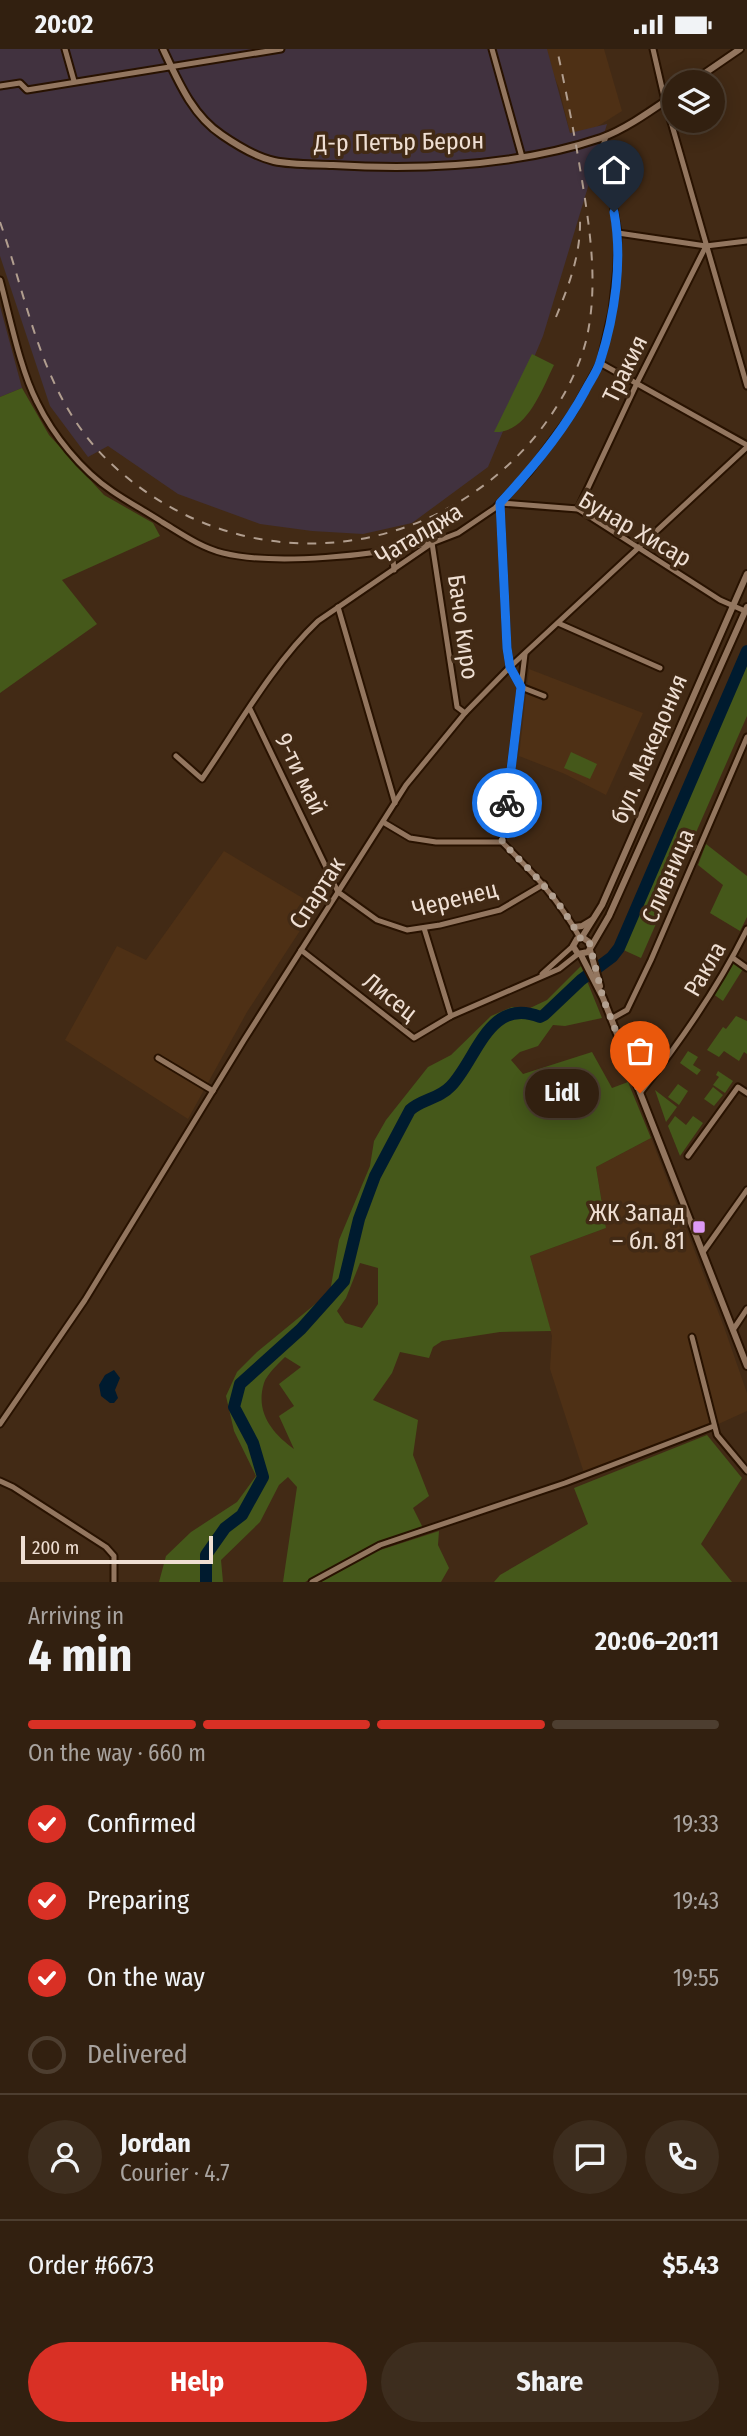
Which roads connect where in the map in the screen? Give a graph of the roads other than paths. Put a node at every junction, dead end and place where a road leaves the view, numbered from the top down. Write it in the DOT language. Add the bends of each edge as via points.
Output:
graph roads {
  1 [pos="65,49"];
  2 [pos="163,49"];
  3 [pos="281,49"];
  4 [pos="492,49"];
  5 [pos="653,49"];
  6 [pos="740,49"];
  7 [pos="171,65"];
  8 [pos="709,70"];
  9 [pos="74,81"];
  10 [pos="0,86"];
  11 [pos="662,88"];
  12 [pos="662,103"];
  13 [pos="674,133"];
  14 [pos="606,136"];
  15 [pos="522,157"];
  16 [pos="618,233"];
  17 [pos="747,241"];
  18 [pos="706,246"];
  19 [pos="0,280"];
  20 [pos="600,363"];
  21 [pos="746,377"];
  22 [pos="636,383"];
  23 [pos="747,386"];
  24 [pos="747,446"];
  25 [pos="500,503"];
  26 [pos="578,509"];
  27 [pos="432,543"];
  28 [pos="640,548"];
  29 [pos="392,549"];
  30 [pos="394,570"];
  31 [pos="747,573"];
  32 [pos="733,606"];
  33 [pos="338,607"];
  34 [pos="746,609"];
  35 [pos="558,623"];
  36 [pos="525,653"];
  37 [pos="510,667"];
  38 [pos="660,668"];
  39 [pos="521,687"];
  40 [pos="544,696"];
  41 [pos="250,709"];
  42 [pos="464,713"];
  43 [pos="747,737"];
  44 [pos="176,756"];
  45 [pos="395,803"];
  46 [pos="383,822"];
  47 [pos="502,842"];
  48 [pos="544,884"];
  49 [pos="338,893"];
  50 [pos="593,919"];
  51 [pos="574,926"];
  52 [pos="424,928"];
  53 [pos="747,929"];
  54 [pos="581,938"];
  55 [pos="574,945"];
  56 [pos="590,948"];
  57 [pos="301,950"];
  58 [pos="580,954"];
  59 [pos="733,958"];
  60 [pos="591,965"];
  61 [pos="747,968"];
  62 [pos="540,976"];
  63 [pos="452,1016"];
  64 [pos="611,1019"];
  65 [pos="158,1058"];
  66 [pos="213,1091"];
  67 [pos="640,1093"];
  68 [pos="747,1093"];
  69 [pos="688,1156"];
  70 [pos="747,1190"];
  71 [pos="703,1252"];
  72 [pos="747,1309"];
  73 [pos="733,1330"];
  74 [pos="692,1337"];
  75 [pos="747,1366"];
  76 [pos="0,1425"];
  77 [pos="714,1426"];
  78 [pos="747,1471"];
  79 [pos="0,1481"];
  80 [pos="114,1582"];
  81 [pos="312,1582"];
  1 -- 9 [label="street"];
  2 -- 7 [label="street, Д-р Петър Берон"];
  3 -- 7 [label="street"];
  4 -- 15 [label="street"];
  5 -- 11 [label="street"];
  6 -- 8 [label="street"];
  7 -- 9 [label="street"];
  7 -- 15 [label="street, Д-р Петър Берон" via="188,100 212,128 276,162 362,167"];
  9 -- 10 [label="street" via="27,90 20,83"];
  12 -- 14 [label="street, Д-р Петър Берон"];
  13 -- 18 [label="street"];
  14 -- 15 [label="street, Д-р Петър Берон"];
  14 -- 16 [label="street, Чаталджа" via="603,146"];
  16 -- 18 [label="street"];
  16 -- 20 [label="street, Чаталджа" via="612,311"];
  17 -- 18 [label="street"];
  18 -- 21 [label="street"];
  18 -- 22 [label="street, Тракия"];
  19 -- 29 [label="street" via="36,401 59,438 111,491 203,547 226,554 303,558"];
  20 -- 22 [label="street"];
  20 -- 25 [label="street, Чаталджа" via="573,412"];
  21 -- 23 [label="street"];
  22 -- 24 [label="street"];
  22 -- 26 [label="street, Тракия"];
  24 -- 28 [label="street, Спартак"];
  25 -- 26 [label="street, Бунар Хисар"];
  25 -- 27 [label="street, Чаталджа" via="458,533"];
  25 -- 37 [label="street"];
  26 -- 28 [label="street, Бунар Хисар"];
  27 -- 29 [label="street"];
  27 -- 30 [label="street, Чаталджа"];
  27 -- 42 [label="street, Бачо Киро" via="457,707"];
  28 -- 32 [label="street, Бунар Хисар"];
  28 -- 35 [label="street, Спартак"];
  29 -- 30 [label="street"];
  30 -- 33 [label="street, Чаталджа"];
  31 -- 32 [label="street, бул. Македония"];
  32 -- 34 [label="street, Бунар Хисар"];
  32 -- 50 [label="street, бул. Македония"];
  33 -- 41 [label="street, Чаталджа" via="302,636"];
  33 -- 45 [label="street"];
  34 -- 56 [label="street, бул. Македония" via="609,916"];
  35 -- 36 [label="street, Спартак"];
  35 -- 38 [label="street"];
  36 -- 37 [label="street, Спартак"];
  36 -- 39 [label="street"];
  37 -- 39 [label="street"];
  37 -- 42 [label="street, Спартак"];
  39 -- 40 [label="street"];
  39 -- 47 [label="street"];
  41 -- 44 [label="street, Чаталджа" via="202,779"];
  41 -- 49 [label="street, 9-ти май"];
  42 -- 45 [label="street, Спартак"];
  43 -- 64 [label="street, Сливница" via="627,1010"];
  45 -- 46 [label="street, Спартак"];
  46 -- 47 [label="street" via="410,838"];
  46 -- 49 [label="street, Спартак"];
  47 -- 48 [label="street"];
  48 -- 51 [label="street"];
  48 -- 52 [label="street, Черенец" via="500,910"];
  49 -- 52 [label="street, Черенец" via="396,928"];
  49 -- 57 [label="street, Спартак"];
  50 -- 51 [label="street"];
  50 -- 54 [label="street, бул. Македония"];
  51 -- 54 [label="street"];
  51 -- 55 [label="street"];
  52 -- 63 [label="street"];
  53 -- 59 [label="street, Ракла"];
  54 -- 55 [label="street"];
  54 -- 56 [label="street" via="589,941"];
  55 -- 58 [label="street"];
  55 -- 62 [label="street, Лисец"];
  56 -- 58 [label="street"];
  56 -- 60 [label="street"];
  57 -- 63 [label="street, Лисец" via="414,1038"];
  57 -- 66 [label="street, Спартак"];
  58 -- 60 [label="street"];
  58 -- 62 [label="street, Лисец"];
  59 -- 61 [label="street"];
  59 -- 67 [label="street, Ракла" via="686,1034"];
  60 -- 64 [label="street"];
  62 -- 63 [label="street, Лисец"];
  64 -- 67 [label="street"];
  65 -- 66 [label="street"];
  66 -- 76 [label="street, Спартак" via="85,1300"];
  67 -- 71 [label="street"];
  68 -- 69 [label="street" via="738,1087"];
  70 -- 71 [label="street"];
  71 -- 73 [label="street"];
  72 -- 73 [label="street"];
  73 -- 75 [label="street"];
  74 -- 77 [label="street"];
  77 -- 78 [label="street"];
  77 -- 81 [label="street" via="565,1483 380,1545"];
  79 -- 80 [label="street" via="106,1547 114,1556"];
}
